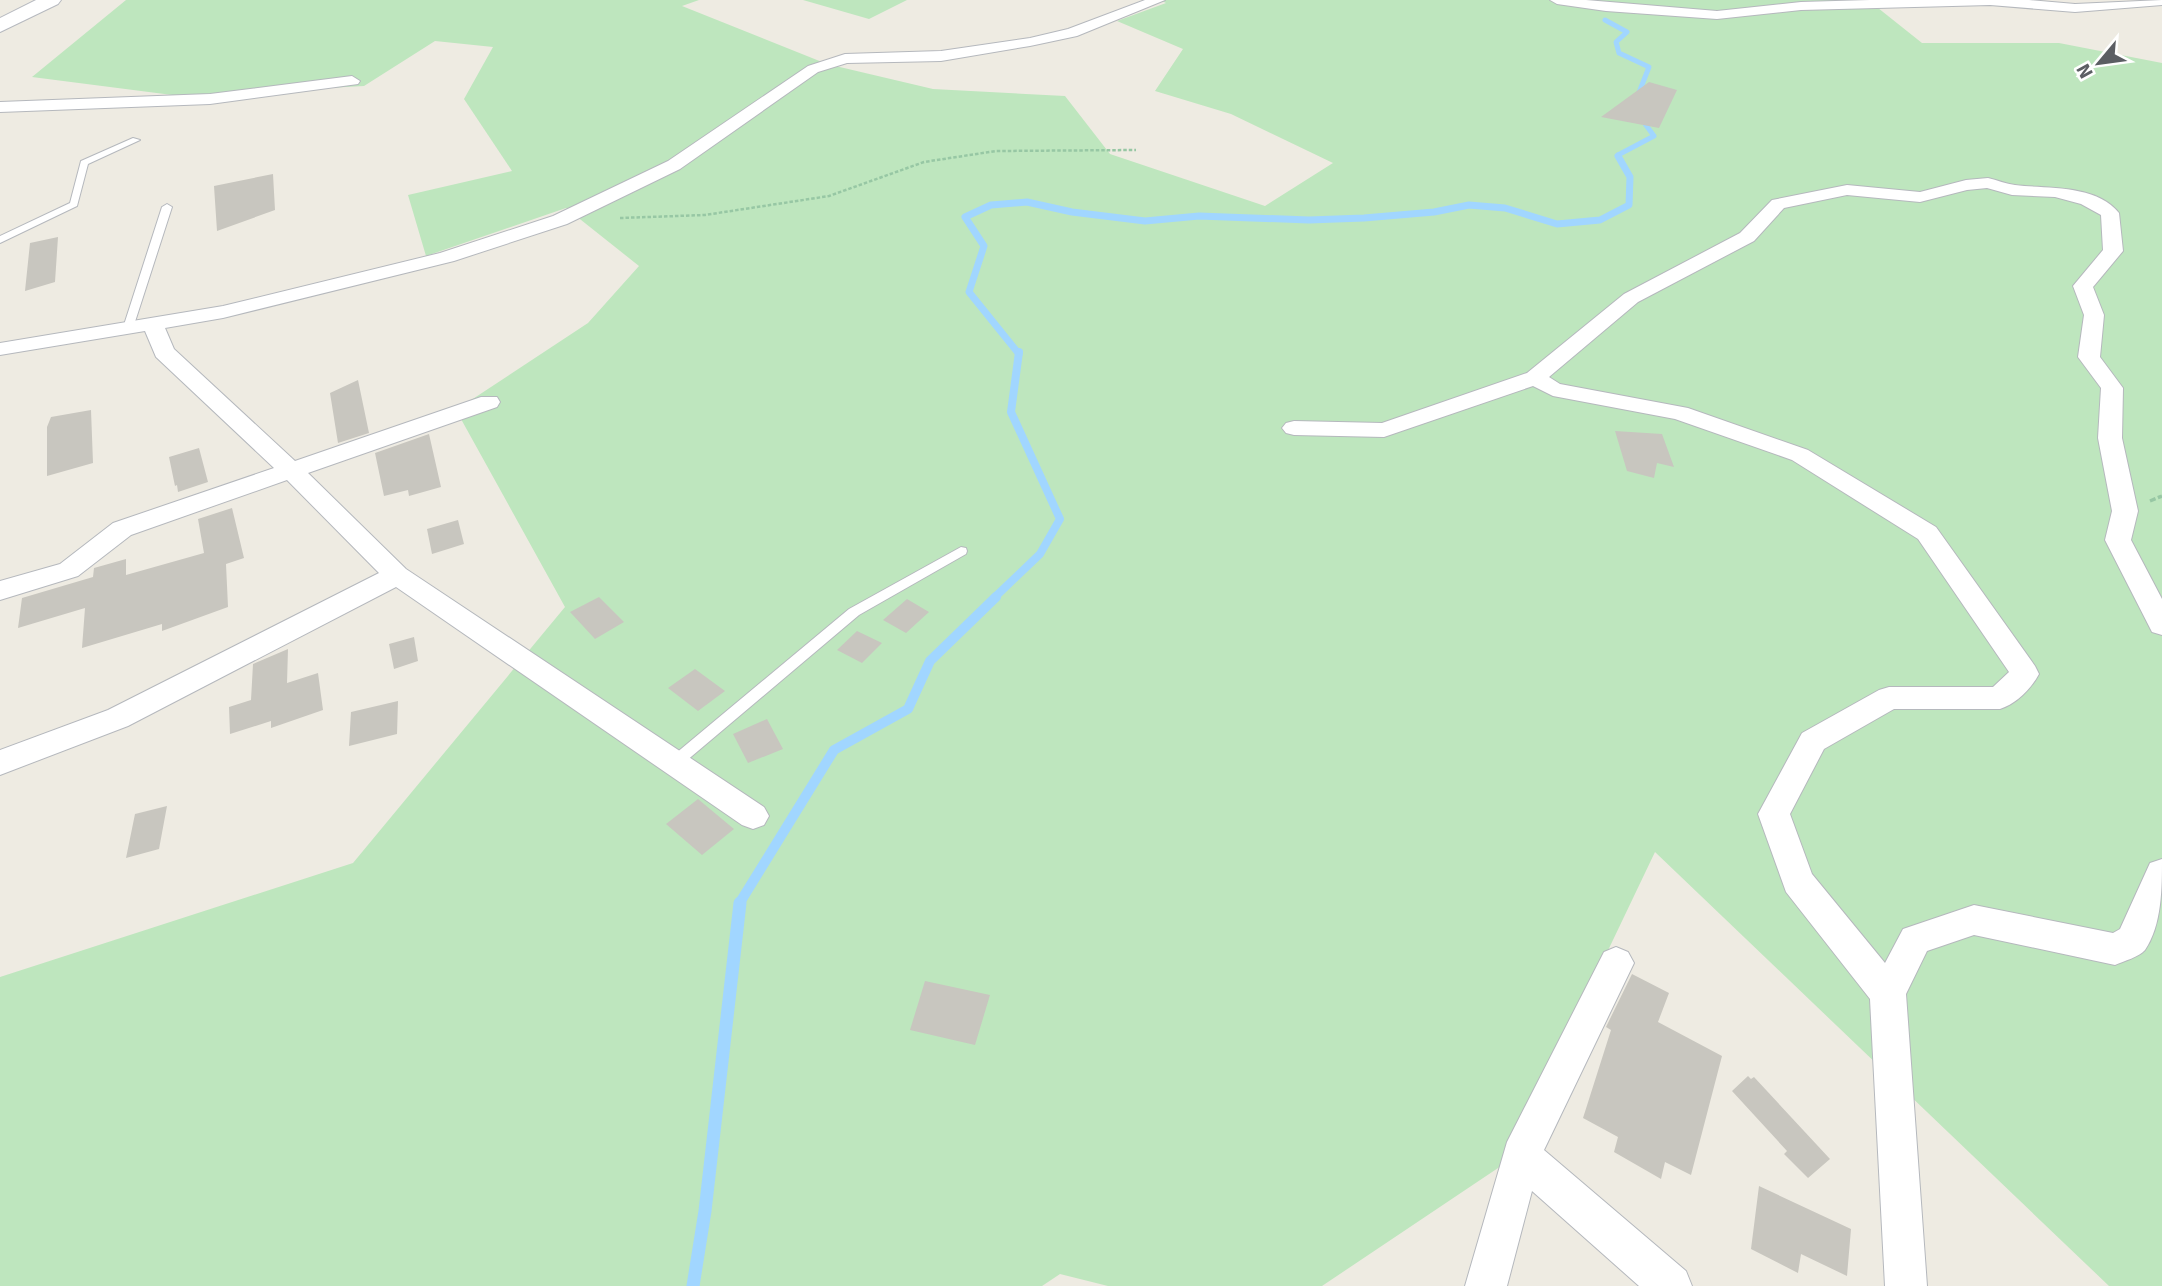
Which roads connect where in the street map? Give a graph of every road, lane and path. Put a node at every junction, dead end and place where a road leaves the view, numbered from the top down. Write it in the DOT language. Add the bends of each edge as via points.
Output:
graph roads {
  1 [pos="51,0"];
  2 [pos="1158,0"];
  3 [pos="1557,0"];
  4 [pos="2162,1"];
  5 [pos="0,26"];
  6 [pos="352,81"];
  7 [pos="0,107"];
  8 [pos="136,140"];
  9 [pos="1136,150"];
  10 [pos="167,206"];
  11 [pos="613,218"];
  12 [pos="0,240"];
  13 [pos="140,326"];
  14 [pos="0,349"];
  15 [pos="1535,378"];
  16 [pos="489,402"];
  17 [pos="1294,428"];
  18 [pos="293,471"];
  19 [pos="961,551"];
  20 [pos="397,575"];
  21 [pos="0,591"];
  22 [pos="2162,625"];
  23 [pos="0,763"];
  24 [pos="674,763"];
  25 [pos="752,816"];
  26 [pos="2162,873"];
  27 [pos="1616,963"];
  28 [pos="1888,993"];
  29 [pos="1521,1156"];
  30 [pos="1486,1286"];
  31 [pos="1671,1286"];
  32 [pos="1906,1286"];
  1 -- 5 [label="street"];
  2 -- 13 [label="street" via="1072,33 1040,40 942,56 845,59 813,69 674,165 560,220 447,257 223,312"];
  3 -- 4 [label="street" via="1717,15 1801,6 1990,1 2075,8"];
  6 -- 7 [label="street" via="210,99"];
  8 -- 12 [label="lane" via="84,163 74,204"];
  9 -- 11 [label="path" via="996,151 924,162 828,197 705,215"];
  10 -- 13 [label="lane"];
  13 -- 14 [label="street"];
  13 -- 18 [label="street"];
  15 -- 17 [label="street" via="1384,430"];
  15 -- 22 [label="street" via="1630,298 1747,237 1779,204 1847,190 1920,197 1988,183 2087,200 2110,213 2113,251 2083,286 2094,315 2089,357 2112,388 2110,438 2125,511 2118,540"];
  15 -- 28 [label="street" via="1553,389 1680,413 1800,455 1927,533 2025,674 2000,698 1889,698 1813,741 1774,814 1798,882"];
  16 -- 18 [label="street"];
  18 -- 20 [label="street"];
  18 -- 21 [label="street" via="122,529 69,570"];
  19 -- 24 [label="lane" via="854,612"];
  20 -- 23 [label="street" via="118,718"];
  20 -- 24 [label="street"];
  24 -- 25 [label="street"];
  26 -- 28 [label="street" via="2132,940 2115,949 1973,920 1914,940"];
  27 -- 29 [label="street"];
  28 -- 32 [label="street"];
  29 -- 30 [label="street"];
  29 -- 31 [label="street"];
}
